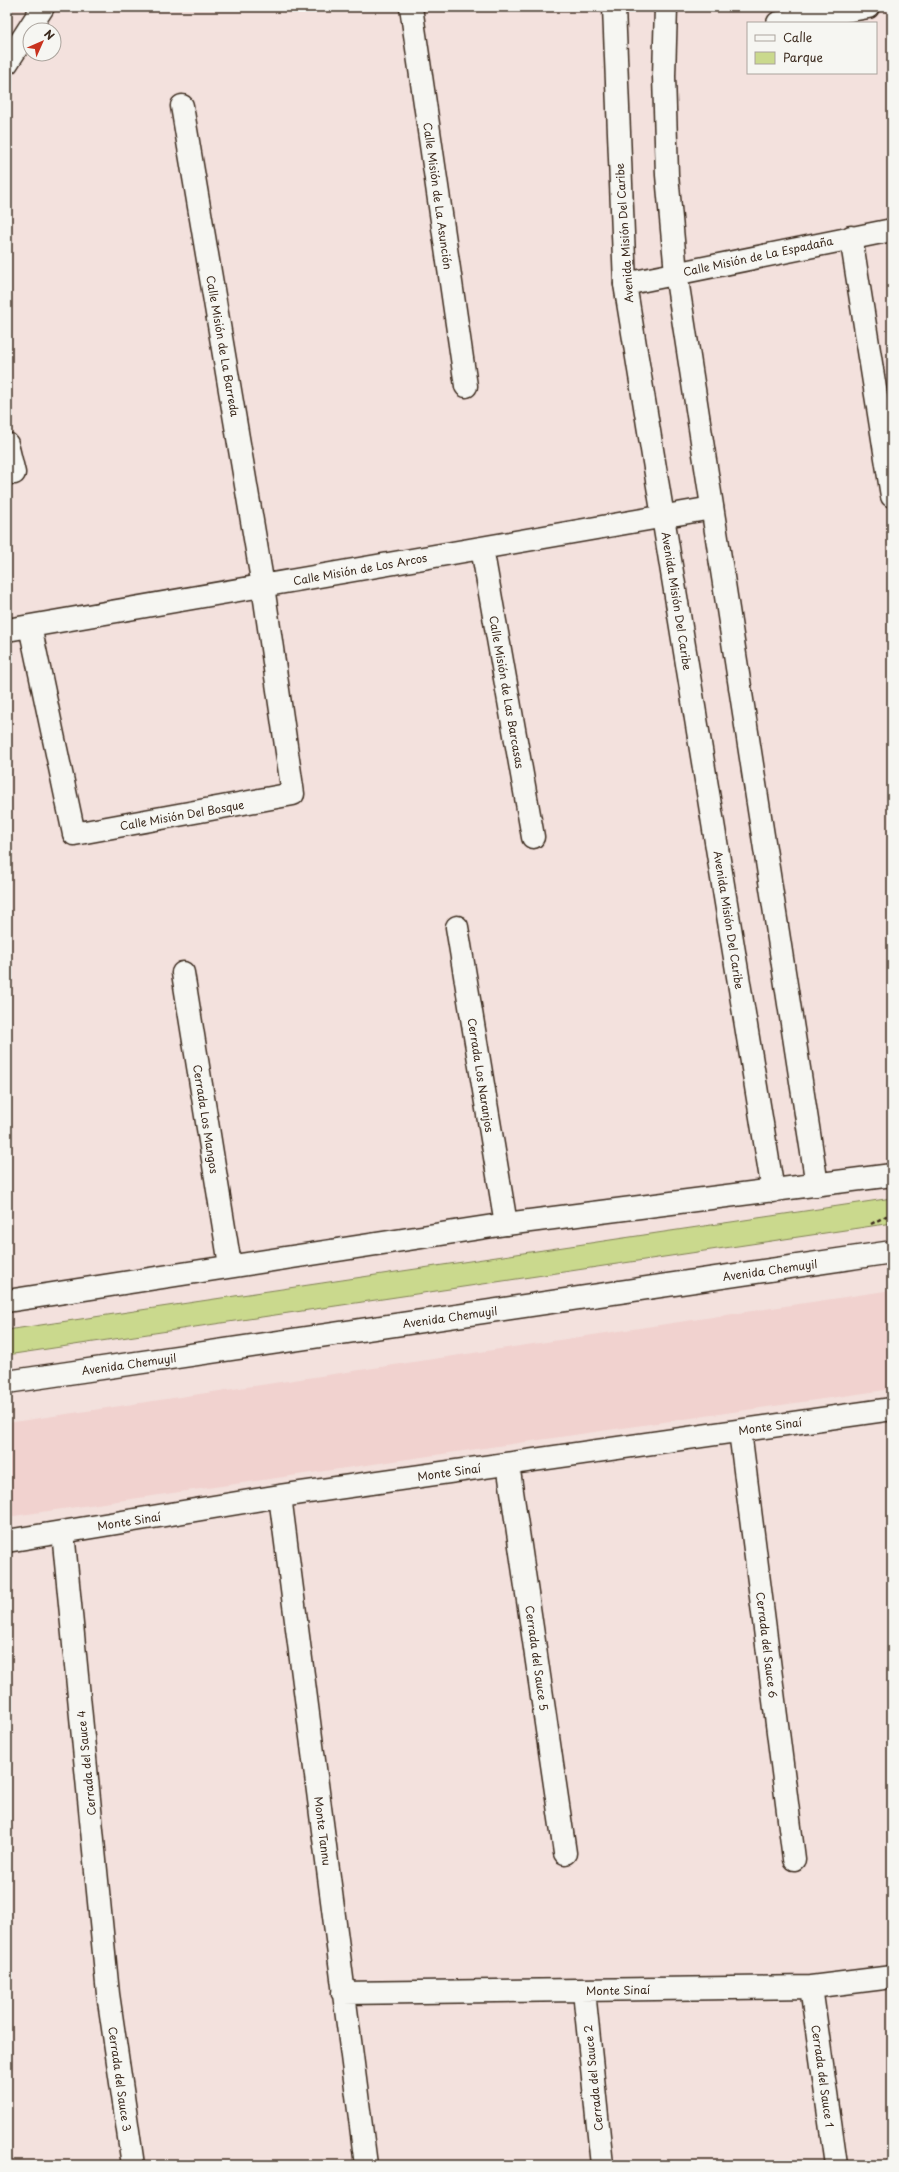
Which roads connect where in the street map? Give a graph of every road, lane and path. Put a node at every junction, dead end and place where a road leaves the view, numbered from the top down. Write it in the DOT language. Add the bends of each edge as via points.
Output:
graph roads {
  1 [pos="43,7"];
  2 [pos="411,7"];
  3 [pos="614,7"];
  4 [pos="666,7"];
  5 [pos="868,7"];
  6 [pos="784,22"];
  7 [pos="7,63"];
  8 [pos="182,106"];
  9 [pos="892,230"];
  10 [pos="851,237"];
  11 [pos="676,273"];
  12 [pos="625,284"];
  13 [pos="466,386"];
  14 [pos="7,444"];
  15 [pos="14,473"];
  16 [pos="892,496"];
  17 [pos="712,508"];
  18 [pos="663,516"];
  19 [pos="482,548"];
  20 [pos="263,586"];
  21 [pos="30,626"];
  22 [pos="7,630"];
  23 [pos="533,837"];
  24 [pos="457,927"];
  25 [pos="183,973"];
  26 [pos="892,1174"];
  27 [pos="817,1185"];
  28 [pos="773,1191"];
  29 [pos="892,1213"];
  30 [pos="506,1224"];
  31 [pos="867,1226"];
  32 [pos="892,1252"];
  33 [pos="230,1265"];
  34 [pos="7,1301"];
  35 [pos="7,1382"];
  36 [pos="892,1409"];
  37 [pos="740,1431"];
  38 [pos="508,1464"];
  39 [pos="280,1496"];
  40 [pos="63,1532"];
  41 [pos="7,1541"];
  42 [pos="565,1853"];
  43 [pos="794,1859"];
  44 [pos="892,1977"];
  45 [pos="811,1987"];
  46 [pos="584,1991"];
  47 [pos="343,1993"];
  48 [pos="108,1994"];
  49 [pos="133,2165"];
  50 [pos="366,2165"];
  51 [pos="602,2165"];
  52 [pos="836,2165"];
  1 -- 7 [label="street"];
  2 -- 13 [label="street, Calle Misión de La Asunción"];
  3 -- 12 [label="street, Avenida Misión Del Caribe"];
  4 -- 11 [label="street" via="664,76 667,175"];
  5 -- 6 [label="street"];
  8 -- 20 [label="street, Calle Misión de La Barreda"];
  9 -- 10 [label="street, Calle Misión de La Espadaña"];
  10 -- 11 [label="street, Calle Misión de La Espadaña"];
  10 -- 16 [label="street"];
  11 -- 12 [label="street, Calle Misión de La Espadaña"];
  11 -- 17 [label="street"];
  12 -- 18 [label="street, Avenida Misión Del Caribe"];
  14 -- 15 [label="street"];
  17 -- 18 [label="street, Calle Misión de Los Arcos"];
  17 -- 27 [label="street"];
  18 -- 19 [label="street, Calle Misión de Los Arcos"];
  18 -- 28 [label="street, Avenida Misión Del Caribe"];
  19 -- 20 [label="street, Calle Misión de Los Arcos"];
  19 -- 23 [label="street, Calle Misión de Las Barcasas"];
  20 -- 21 [label="street, Calle Misión de Los Arcos"];
  20 -- 21 [label="street, Calle Misión Del Bosque" via="293,794 74,834"];
  21 -- 22 [label="street, Calle Misión de Los Arcos"];
  24 -- 30 [label="street, Cerrada Los Naranjos"];
  25 -- 33 [label="street, Cerrada Los Mangos"];
  26 -- 27 [label="street"];
  27 -- 28 [label="street"];
  28 -- 30 [label="street"];
  29 -- 31 [label="path"];
  30 -- 33 [label="street"];
  32 -- 35 [label="street, Avenida Chemuyil"];
  33 -- 34 [label="street"];
  36 -- 37 [label="street, Monte Sinaí"];
  37 -- 38 [label="street, Monte Sinaí"];
  37 -- 43 [label="street, Cerrada del Sauce 6"];
  38 -- 39 [label="street, Monte Sinaí"];
  38 -- 42 [label="street, Cerrada del Sauce 5"];
  39 -- 40 [label="street, Monte Sinaí"];
  39 -- 47 [label="street, Monte Tannu"];
  40 -- 41 [label="street, Monte Sinaí"];
  40 -- 48 [label="street, Cerrada del Sauce 4"];
  44 -- 45 [label="street, Monte Sinaí"];
  45 -- 46 [label="street, Monte Sinaí"];
  45 -- 52 [label="street, Cerrada del Sauce 1"];
  46 -- 47 [label="street, Monte Sinaí"];
  46 -- 51 [label="street, Cerrada del Sauce 2"];
  47 -- 50 [label="street, Monte Tannu"];
  48 -- 49 [label="street, Cerrada del Sauce 3"];
}
